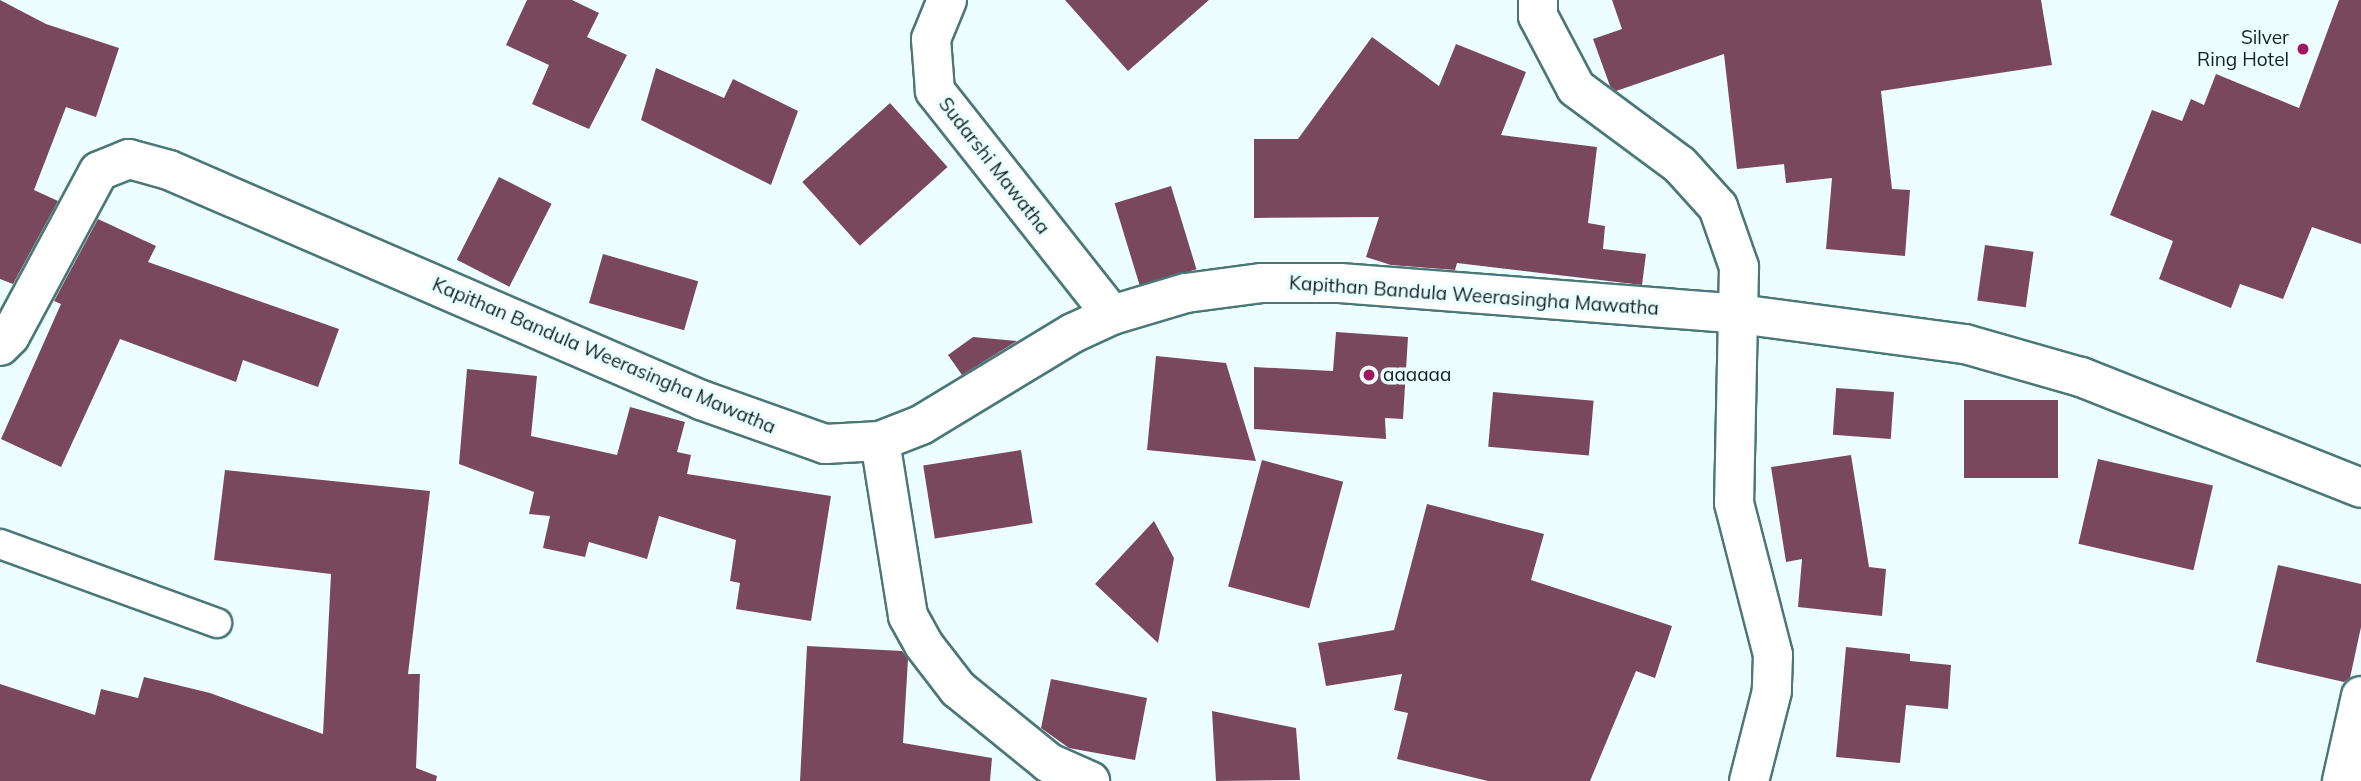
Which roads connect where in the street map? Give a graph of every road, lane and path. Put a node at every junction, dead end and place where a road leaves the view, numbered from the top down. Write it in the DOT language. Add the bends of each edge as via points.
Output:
graph roads {
  1 [pos="947,0"];
  2 [pos="1538,0"];
  3 [pos="1738,314"];
  4 [pos="1112,315"];
  5 [pos="0,346"];
  6 [pos="880,441"];
  7 [pos="2361,488"];
  8 [pos="0,544"];
  9 [pos="217,623"];
  10 [pos="2361,696"];
  11 [pos="1090,781"];
  12 [pos="1749,781"];
  13 [pos="2342,781"];
  1 -- 4 [label="street, Sudarshi Mawatha" via="931,39 935,91"];
  2 -- 3 [label="street" via="1538,16 1576,89 1680,165 1718,207 1739,267"];
  3 -- 4 [label="street, Kapithan Bandula Weerasingha Mawatha" via="1340,283 1262,283 1186,293"];
  3 -- 7 [label="street, Kapithan Bandula Weerasingha Mawatha" via="1965,344 2081,377"];
  3 -- 12 [label="street" via="1734,503 1773,655 1772,691"];
  4 -- 6 [label="street, Kapithan Bandula Weerasingha Mawatha" via="1073,333 964,402"];
  5 -- 6 [label="street, Kapithan Bandula Weerasingha Mawatha" via="10,336 99,171 129,159 169,170 766,426 825,444"];
  6 -- 11 [label="street" via="908,616 924,645 958,690 1049,763"];
  8 -- 9 [label="lane"];
  10 -- 13 [label="street"];
}
